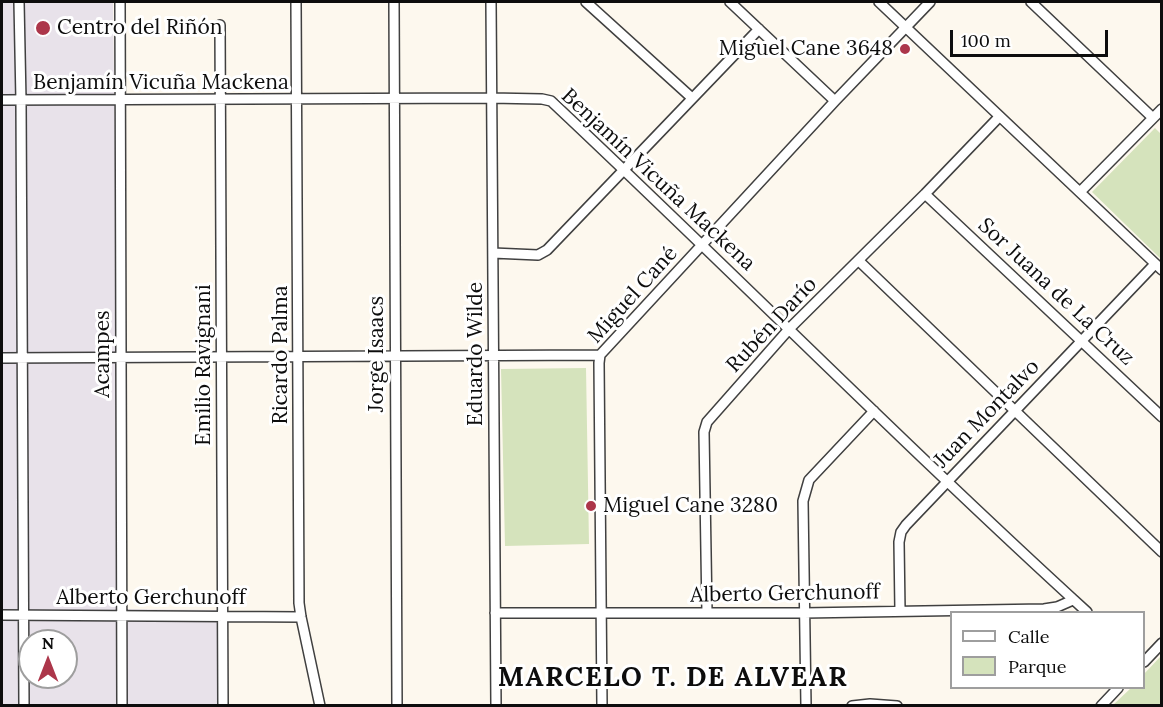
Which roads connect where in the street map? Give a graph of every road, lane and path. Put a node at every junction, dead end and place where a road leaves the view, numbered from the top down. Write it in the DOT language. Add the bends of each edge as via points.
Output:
graph roads {
  1 [pos="19,2"];
  2 [pos="120,2"];
  3 [pos="296,2"];
  4 [pos="394,2"];
  5 [pos="491,2"];
  6 [pos="586,2"];
  7 [pos="730,2"];
  8 [pos="879,2"];
  9 [pos="930,2"];
  10 [pos="1031,2"];
  11 [pos="220,24"];
  12 [pos="905,27"];
  13 [pos="759,29"];
  14 [pos="491,99"];
  15 [pos="692,99"];
  16 [pos="2,100"];
  17 [pos="221,100"];
  18 [pos="298,100"];
  19 [pos="394,100"];
  20 [pos="21,101"];
  21 [pos="121,101"];
  22 [pos="835,101"];
  23 [pos="1161,109"];
  24 [pos="999,117"];
  25 [pos="1153,118"];
  26 [pos="624,169"];
  27 [pos="1080,192"];
  28 [pos="925,194"];
  29 [pos="703,244"];
  30 [pos="493,254"];
  31 [pos="859,261"];
  32 [pos="1158,267"];
  33 [pos="790,328"];
  34 [pos="1082,341"];
  35 [pos="600,355"];
  36 [pos="395,356"];
  37 [pos="222,357"];
  38 [pos="299,357"];
  39 [pos="493,357"];
  40 [pos="2,358"];
  41 [pos="121,358"];
  42 [pos="21,359"];
  43 [pos="874,411"];
  44 [pos="1015,411"];
  45 [pos="1161,417"];
  46 [pos="946,482"];
  47 [pos="1161,552"];
  48 [pos="1073,600"];
  49 [pos="900,611"];
  50 [pos="1086,611"];
  51 [pos="495,613"];
  52 [pos="707,613"];
  53 [pos="804,613"];
  54 [pos="602,614"];
  55 [pos="2,615"];
  56 [pos="24,615"];
  57 [pos="122,616"];
  58 [pos="222,616"];
  59 [pos="301,617"];
  60 [pos="1161,644"];
  61 [pos="1145,660"];
  62 [pos="1116,689"];
  63 [pos="24,705"];
  64 [pos="122,705"];
  65 [pos="223,705"];
  66 [pos="320,705"];
  67 [pos="397,705"];
  68 [pos="496,705"];
  69 [pos="602,705"];
  70 [pos="806,705"];
  71 [pos="852,705"];
  72 [pos="897,705"];
  73 [pos="1101,705"];
  1 -- 20 [label="street"];
  2 -- 21 [label="street, Acampes"];
  3 -- 18 [label="street, Ricardo Palma"];
  4 -- 19 [label="street, Jorge Isaacs"];
  5 -- 14 [label="street, Eduardo Wilde"];
  6 -- 15 [label="street"];
  7 -- 13 [label="street"];
  8 -- 12 [label="street"];
  9 -- 12 [label="street, Miguel Cané"];
  10 -- 25 [label="street"];
  11 -- 17 [label="street, Emilio Ravignani"];
  12 -- 22 [label="street, Miguel Cané"];
  12 -- 24 [label="street"];
  13 -- 15 [label="street"];
  13 -- 22 [label="street"];
  14 -- 19 [label="street, Benjamín Vicuña Mackena"];
  14 -- 26 [label="street, Benjamín Vicuña Mackena" via="550,101"];
  14 -- 30 [label="street, Eduardo Wilde"];
  15 -- 26 [label="street"];
  16 -- 20 [label="street, Benjamín Vicuña Mackena"];
  17 -- 18 [label="street, Benjamín Vicuña Mackena"];
  17 -- 21 [label="street, Benjamín Vicuña Mackena"];
  17 -- 37 [label="street, Emilio Ravignani"];
  18 -- 19 [label="street, Benjamín Vicuña Mackena"];
  18 -- 38 [label="street, Ricardo Palma"];
  19 -- 36 [label="street, Jorge Isaacs"];
  20 -- 21 [label="street, Benjamín Vicuña Mackena"];
  20 -- 42 [label="street"];
  21 -- 41 [label="street, Acampes"];
  22 -- 29 [label="street, Miguel Cané"];
  23 -- 25 [label="street"];
  24 -- 27 [label="street"];
  24 -- 28 [label="street, Rubén Darío"];
  25 -- 27 [label="street"];
  26 -- 29 [label="street, Benjamín Vicuña Mackena"];
  26 -- 30 [label="street" via="547,250 538,255"];
  27 -- 32 [label="street"];
  28 -- 31 [label="street, Rubén Darío"];
  28 -- 34 [label="street, Sor Juana de La Cruz"];
  29 -- 33 [label="street, Benjamín Vicuña Mackena"];
  29 -- 35 [label="street, Miguel Cané"];
  30 -- 39 [label="street, Eduardo Wilde"];
  31 -- 33 [label="street, Rubén Darío"];
  31 -- 44 [label="street"];
  32 -- 34 [label="street, Juan Montalvo"];
  33 -- 43 [label="street, Benjamín Vicuña Mackena"];
  33 -- 52 [label="street, Rubén Darío" via="705,426"];
  34 -- 44 [label="street, Juan Montalvo"];
  34 -- 45 [label="street, Sor Juana de La Cruz"];
  35 -- 39 [label="street"];
  35 -- 54 [label="street, Miguel Cané"];
  36 -- 38 [label="street"];
  36 -- 39 [label="street"];
  36 -- 67 [label="street, Jorge Isaacs"];
  37 -- 38 [label="street"];
  37 -- 41 [label="street"];
  37 -- 58 [label="street, Emilio Ravignani"];
  38 -- 59 [label="street, Ricardo Palma"];
  39 -- 51 [label="street, Eduardo Wilde"];
  40 -- 42 [label="street"];
  41 -- 42 [label="street"];
  41 -- 57 [label="street, Acampes"];
  42 -- 56 [label="street"];
  43 -- 46 [label="street, Benjamín Vicuña Mackena"];
  43 -- 53 [label="street" via="809,480 805,491"];
  44 -- 46 [label="street, Juan Montalvo"];
  44 -- 47 [label="street"];
  46 -- 48 [label="street, Benjamín Vicuña Mackena"];
  46 -- 49 [label="street, Juan Montalvo" via="901,532"];
  48 -- 49 [label="street, Alberto Gerchunoff" via="1044,609"];
  48 -- 50 [label="street, Benjamín Vicuña Mackena"];
  49 -- 53 [label="street, Alberto Gerchunoff"];
  51 -- 54 [label="street, Alberto Gerchunoff"];
  51 -- 68 [label="street, Eduardo Wilde"];
  52 -- 53 [label="street, Alberto Gerchunoff"];
  52 -- 54 [label="street, Alberto Gerchunoff"];
  53 -- 70 [label="street"];
  54 -- 69 [label="street, Miguel Cané"];
  55 -- 56 [label="street, Alberto Gerchunoff"];
  56 -- 57 [label="street, Alberto Gerchunoff"];
  56 -- 63 [label="street"];
  57 -- 58 [label="street, Alberto Gerchunoff"];
  57 -- 64 [label="street, Acampes"];
  58 -- 59 [label="street, Alberto Gerchunoff"];
  58 -- 65 [label="street, Emilio Ravignani"];
  59 -- 66 [label="street, Ricardo Palma"];
  60 -- 61 [label="street"];
  62 -- 73 [label="street"];
  71 -- 72 [label="street"];
}
